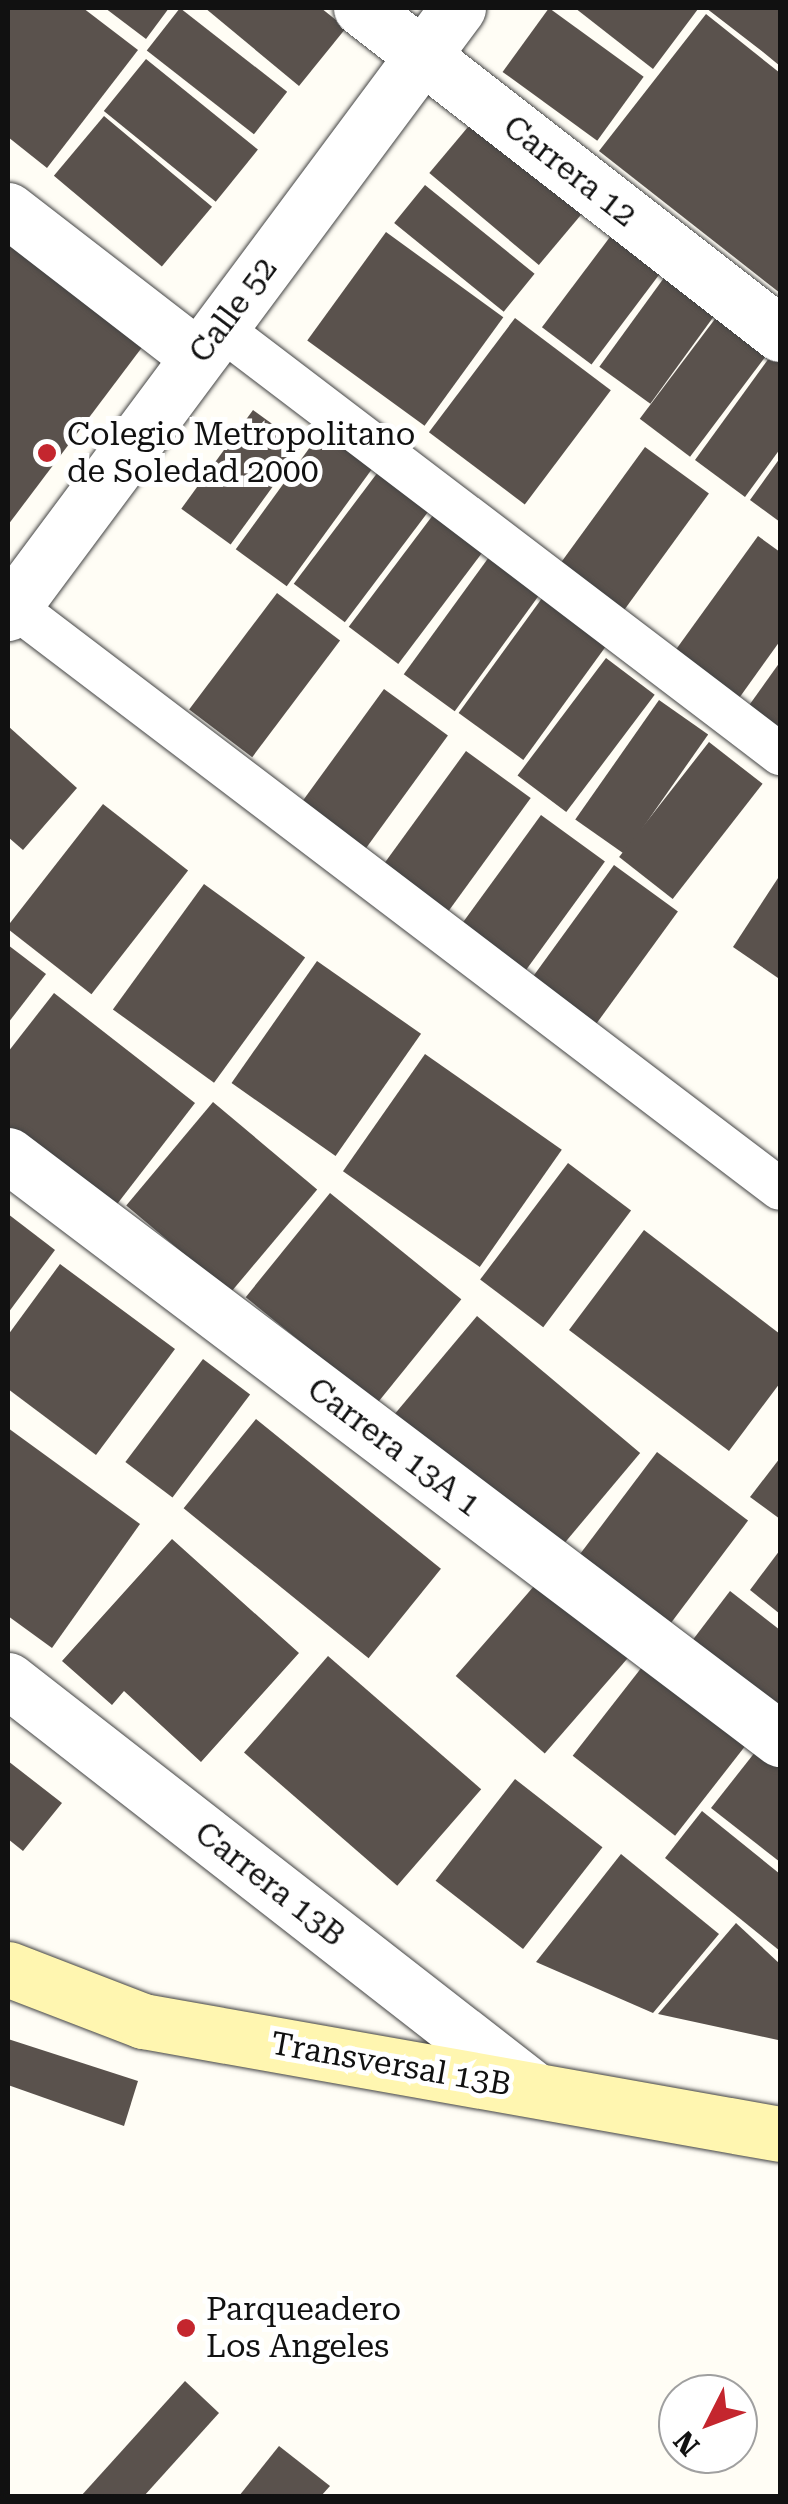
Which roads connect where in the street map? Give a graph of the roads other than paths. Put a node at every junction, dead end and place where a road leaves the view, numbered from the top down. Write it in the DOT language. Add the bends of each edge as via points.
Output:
graph roads {
  1 [pos="360,8"];
  2 [pos="458,8"];
  3 [pos="420,55"];
  4 [pos="8,210"];
  5 [pos="780,334"];
  6 [pos="209,342"];
  7 [pos="10,609"];
  8 [pos="780,754"];
  9 [pos="8,1155"];
  10 [pos="780,1189"];
  11 [pos="8,1680"];
  12 [pos="780,1739"];
  13 [pos="8,1970"];
  14 [pos="532,2089"];
  15 [pos="780,2134"];
  1 -- 3 [label="street, Carrera 12"];
  2 -- 3 [label="street, Calle 52"];
  3 -- 5 [label="street, Carrera 12"];
  3 -- 6 [label="street, Calle 52"];
  4 -- 6 [label="street"];
  6 -- 7 [label="street, Calle 52"];
  6 -- 8 [label="lane"];
  7 -- 10 [label="lane"];
  9 -- 12 [label="street, Carrera 13A 1"];
  11 -- 14 [label="street, Carrera 13B"];
  13 -- 14 [label="main road, Transversal 13B" via="144,2021"];
  14 -- 15 [label="main road, Transversal 13B"];
}
